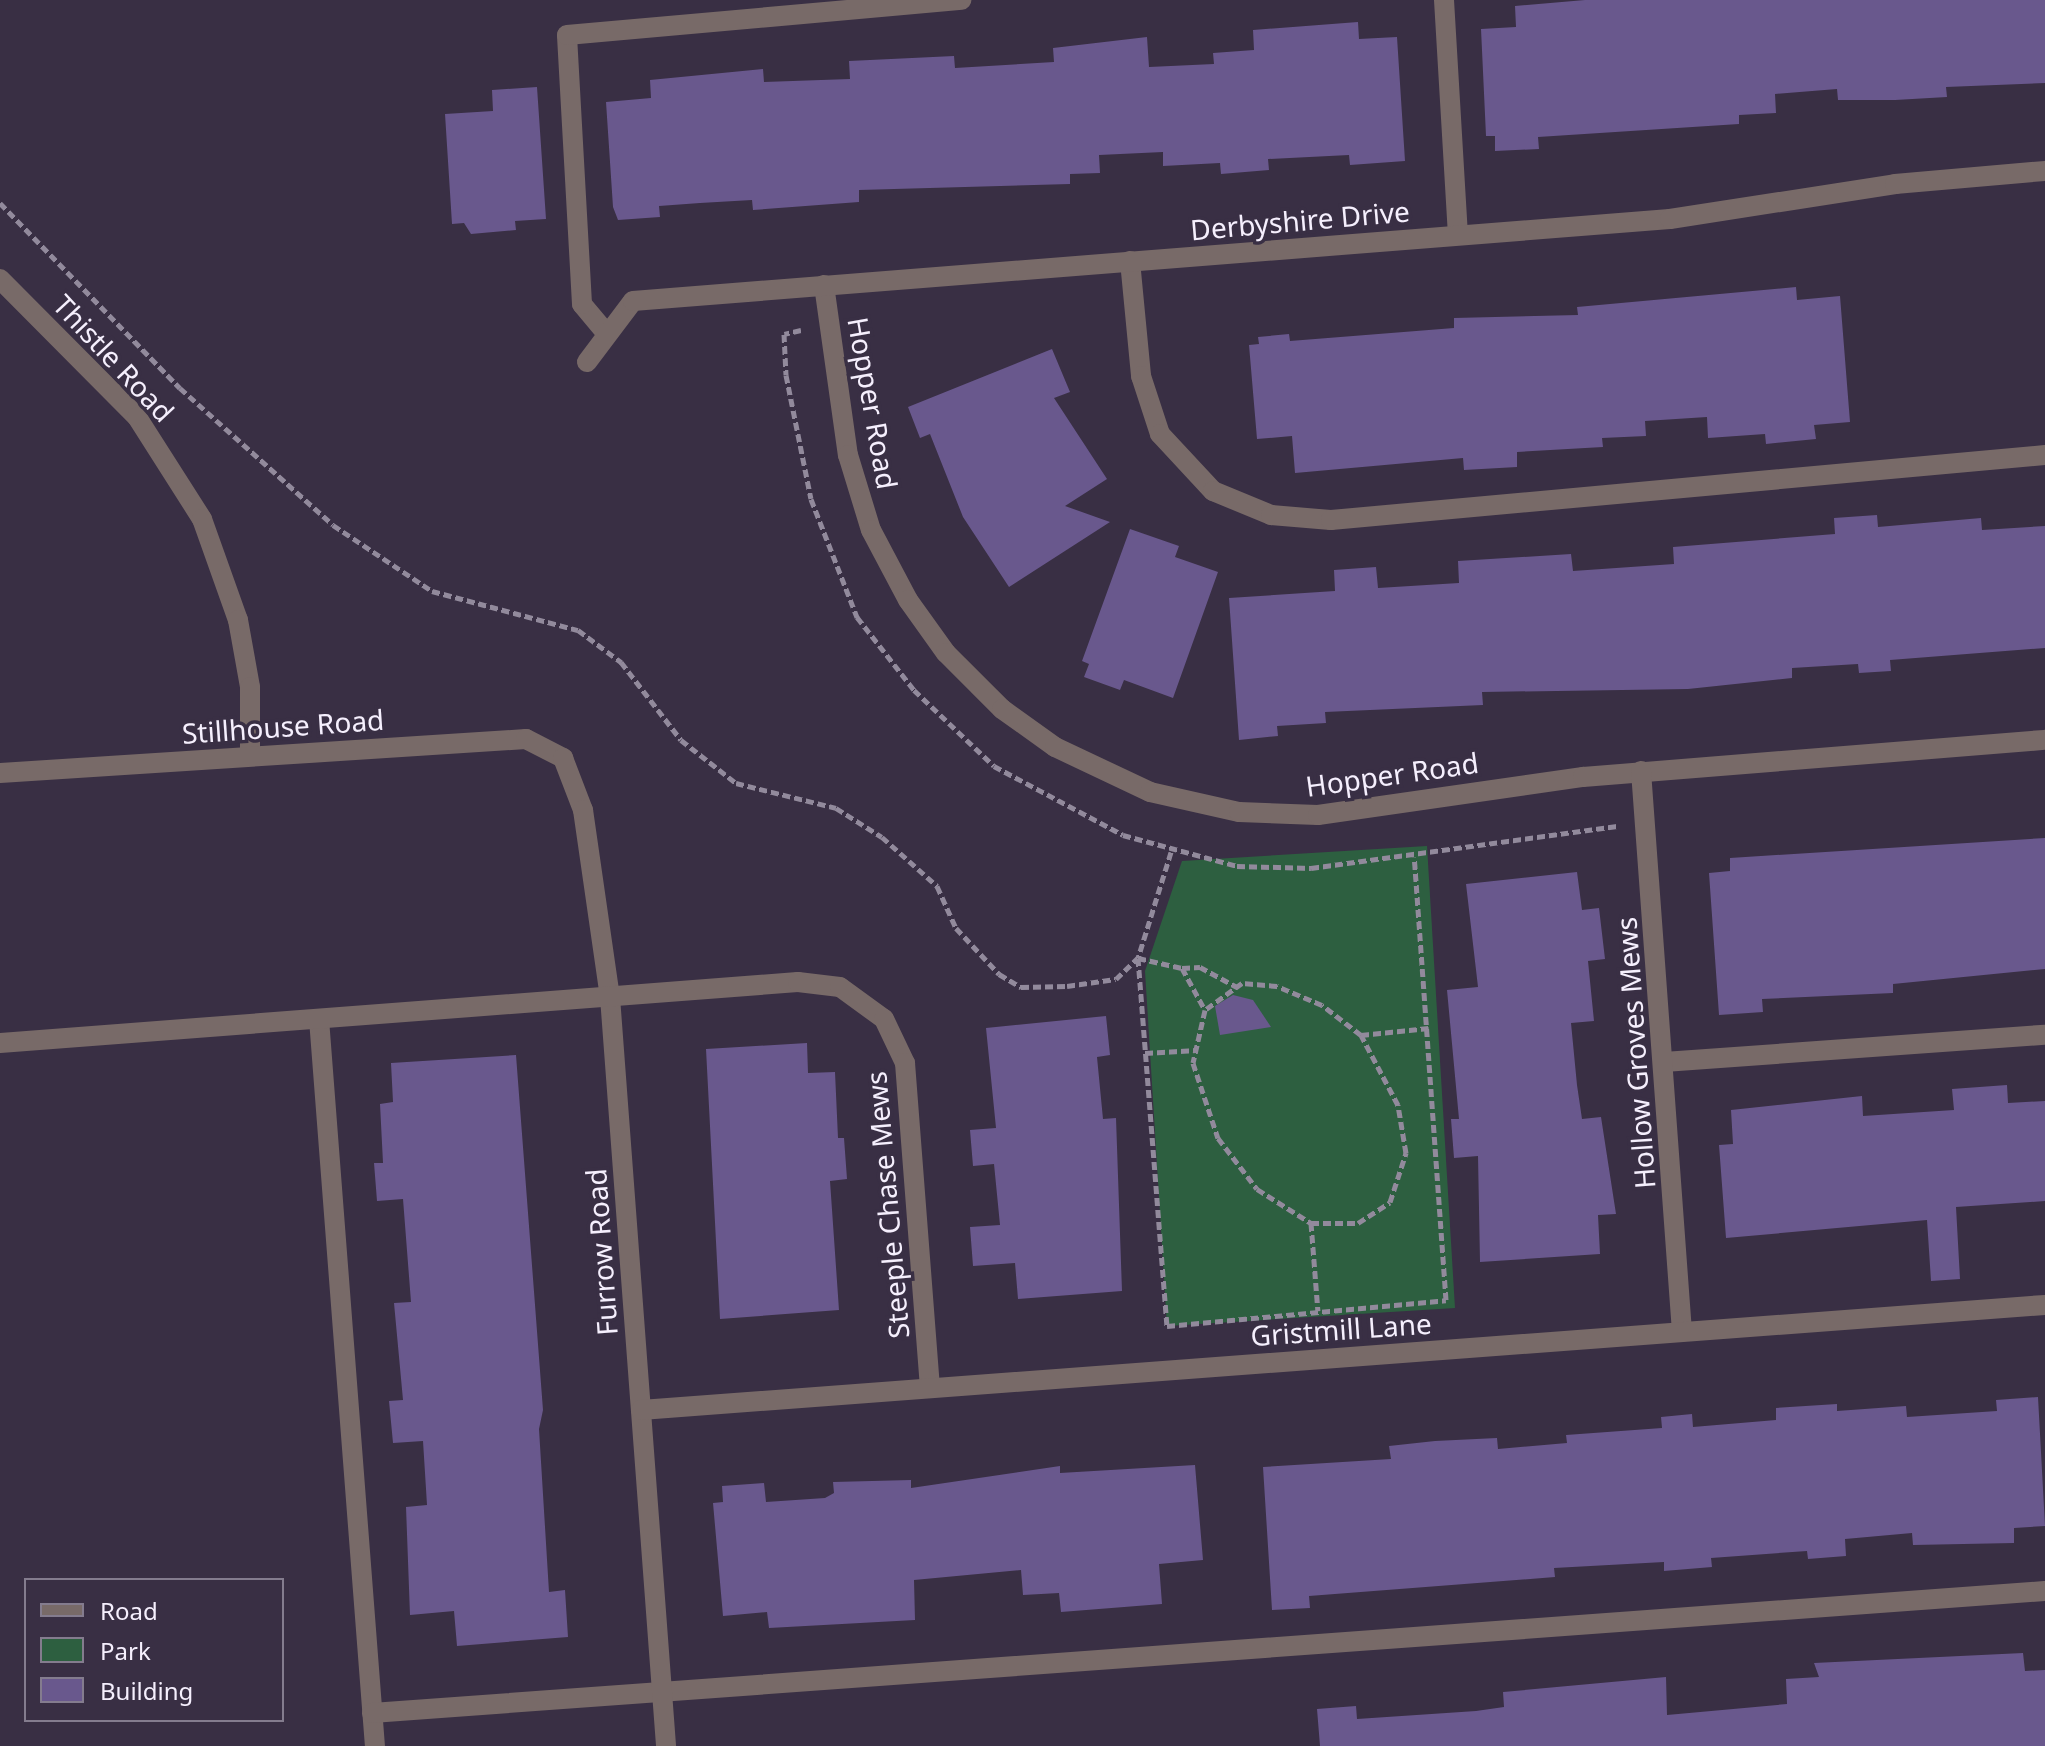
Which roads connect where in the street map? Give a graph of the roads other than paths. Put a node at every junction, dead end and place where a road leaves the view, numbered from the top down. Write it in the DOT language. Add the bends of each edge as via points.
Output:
graph roads {
  1 [pos="961,0"];
  2 [pos="1444,0"];
  3 [pos="2045,171"];
  4 [pos="1458,235"];
  5 [pos="1130,261"];
  6 [pos="0,279"];
  7 [pos="824,285"];
  8 [pos="607,334"];
  9 [pos="587,362"];
  10 [pos="2045,455"];
  11 [pos="2045,740"];
  12 [pos="250,756"];
  13 [pos="563,758"];
  14 [pos="1641,771"];
  15 [pos="0,773"];
  16 [pos="610,997"];
  17 [pos="319,1019"];
  18 [pos="2045,1035"];
  19 [pos="0,1043"];
  20 [pos="1664,1062"];
  21 [pos="2045,1305"];
  22 [pos="1682,1332"];
  23 [pos="930,1388"];
  24 [pos="641,1410"];
  25 [pos="2045,1591"];
  26 [pos="662,1690"];
  27 [pos="372,1713"];
  28 [pos="375,1746"];
  29 [pos="666,1746"];
  1 -- 8 [label="street" via="567,35 582,304"];
  2 -- 4 [label="street"];
  3 -- 4 [label="street, Derbyshire Drive" via="1932,179 1670,219"];
  4 -- 5 [label="street, Derbyshire Drive"];
  5 -- 7 [label="street, Derbyshire Drive"];
  5 -- 10 [label="street" via="1141,376 1160,434 1213,491 1271,515 1331,520"];
  6 -- 12 [label="street, Thistle Road" via="137,417 202,519 227,581 243,646"];
  7 -- 8 [label="street, Derbyshire Drive" via="633,301"];
  7 -- 14 [label="street, Hopper Road" via="858,493 908,600 982,691 1089,766 1187,803 1278,815 1357,812"];
  8 -- 9 [label="street, Derbyshire Drive"];
  11 -- 14 [label="street, Hopper Road"];
  12 -- 13 [label="street, Stillhouse Road" via="526,739"];
  12 -- 15 [label="street, Stillhouse Road"];
  13 -- 16 [label="street, Furrow Road" via="583,810"];
  14 -- 20 [label="street, Hollow Groves Mews"];
  16 -- 17 [label="street, Steeple Chase Mews"];
  16 -- 23 [label="street, Steeple Chase Mews" via="822,983 857,995 884,1019 907,1075"];
  16 -- 24 [label="street, Furrow Road"];
  17 -- 19 [label="street, Steeple Chase Mews"];
  17 -- 27 [label="street"];
  18 -- 20 [label="street"];
  20 -- 22 [label="street, Hollow Groves Mews"];
  21 -- 22 [label="street, Gristmill Lane"];
  22 -- 23 [label="street, Gristmill Lane"];
  23 -- 24 [label="street, Gristmill Lane"];
  24 -- 26 [label="street, Furrow Road"];
  25 -- 26 [label="street" via="1022,1669"];
  26 -- 27 [label="street"];
  26 -- 29 [label="street, Furrow Road"];
  27 -- 28 [label="street"];
}
